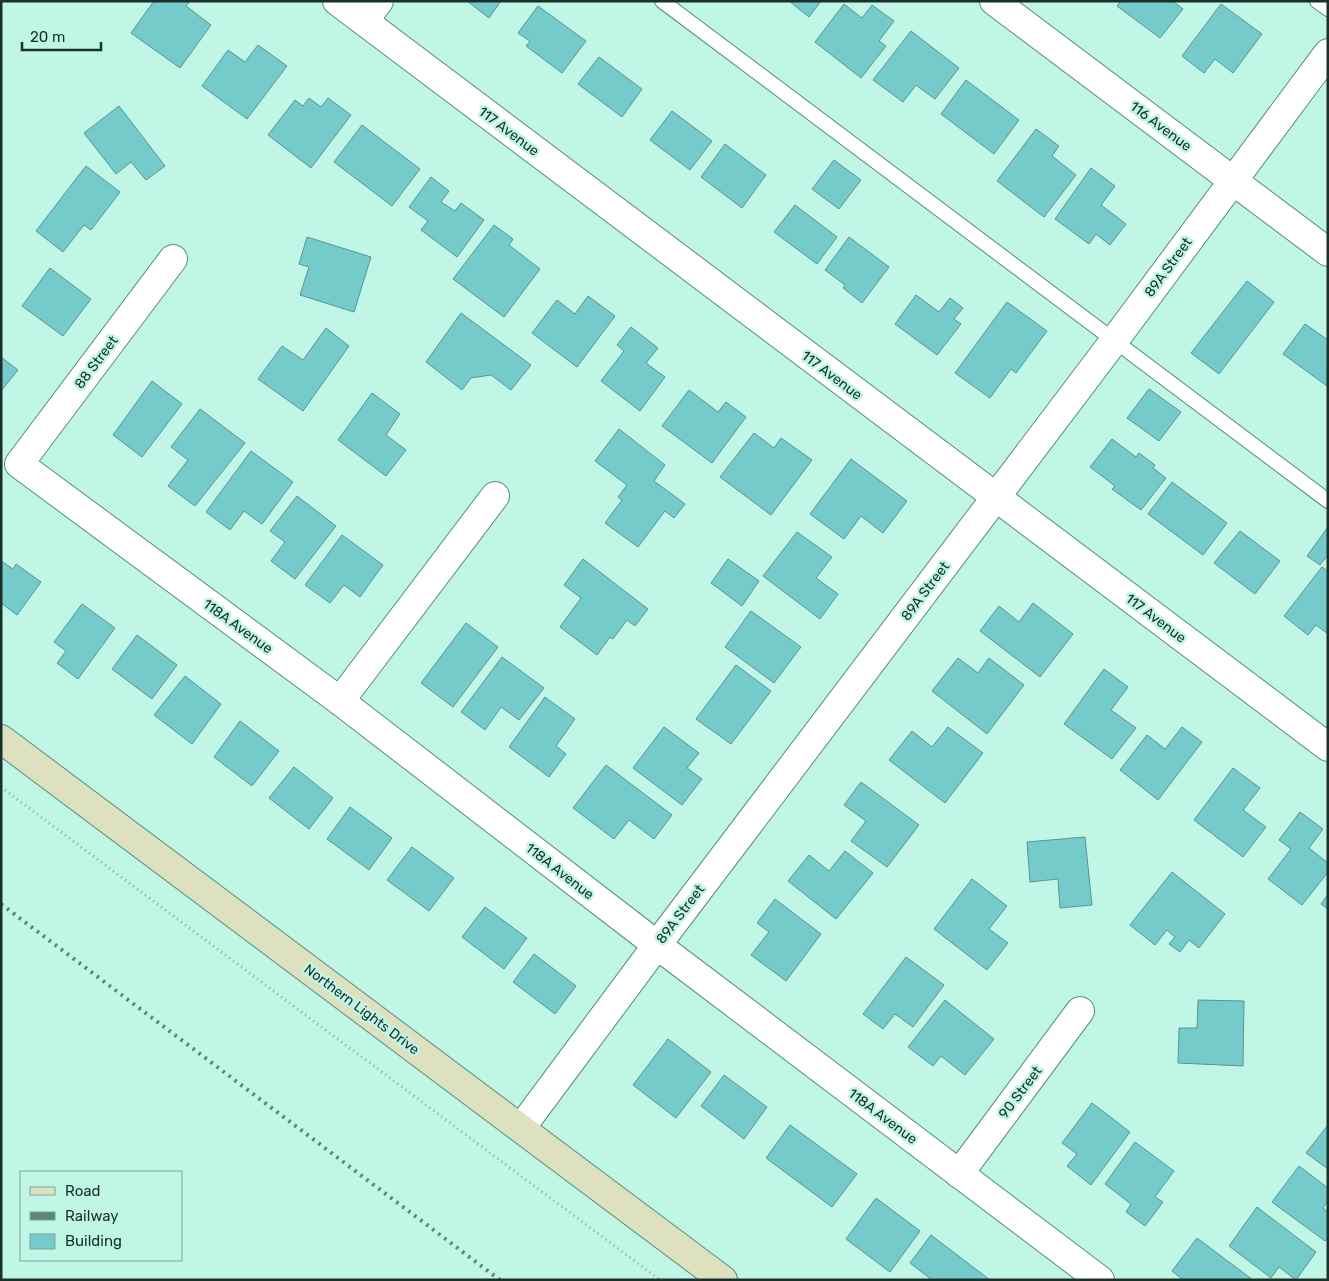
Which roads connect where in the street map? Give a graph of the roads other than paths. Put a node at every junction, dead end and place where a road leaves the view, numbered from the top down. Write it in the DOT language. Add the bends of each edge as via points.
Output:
graph roads {
  1 [pos="337,1"];
  2 [pos="662,1"];
  3 [pos="994,1"];
  4 [pos="1317,1"];
  5 [pos="1328,9"];
  6 [pos="372,11"];
  7 [pos="1328,53"];
  8 [pos="1233,180"];
  9 [pos="1328,252"];
  10 [pos="173,259"];
  11 [pos="1114,341"];
  12 [pos="19,464"];
  13 [pos="495,496"];
  14 [pos="995,498"];
  15 [pos="1328,501"];
  16 [pos="340,701"];
  17 [pos="1,739"];
  18 [pos="1328,747"];
  19 [pos="657,945"];
  20 [pos="1080,1011"];
  21 [pos="520,1128"];
  22 [pos="959,1174"];
  23 [pos="722,1280"];
  24 [pos="1100,1280"];
  1 -- 6 [label="street, 117 Avenue"];
  2 -- 11 [label="lane"];
  3 -- 8 [label="street, 116 Avenue"];
  4 -- 5 [label="lane"];
  6 -- 14 [label="street, 117 Avenue"];
  7 -- 8 [label="street, 89A Street"];
  8 -- 9 [label="street, 116 Avenue"];
  8 -- 11 [label="street, 89A Street"];
  10 -- 12 [label="street, 88 Street"];
  11 -- 14 [label="street, 89A Street"];
  11 -- 15 [label="lane"];
  12 -- 16 [label="street, 118A Avenue"];
  13 -- 16 [label="street"];
  14 -- 18 [label="street, 117 Avenue"];
  14 -- 19 [label="street, 89A Street"];
  16 -- 19 [label="street, 118A Avenue"];
  17 -- 21 [label="main road, Northern Lights Drive"];
  19 -- 21 [label="street, 89A Street"];
  19 -- 22 [label="street, 118A Avenue"];
  20 -- 22 [label="street, 90 Street"];
  21 -- 23 [label="main road, Northern Lights Drive"];
  22 -- 24 [label="street, 118A Avenue"];
}
